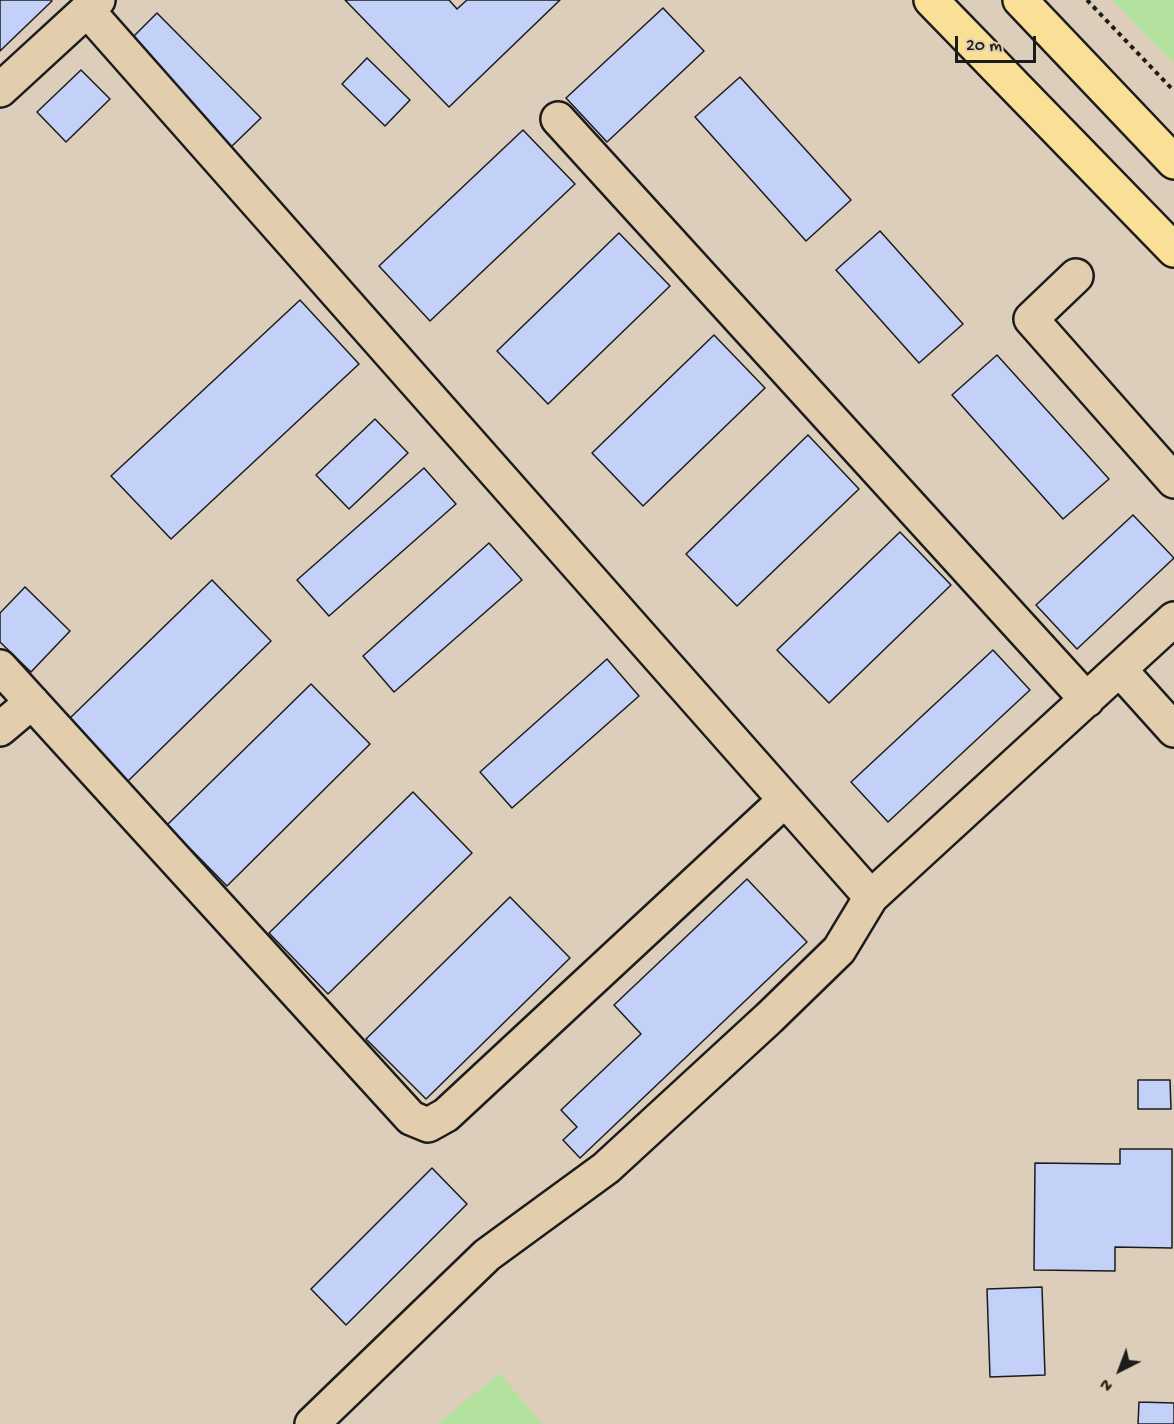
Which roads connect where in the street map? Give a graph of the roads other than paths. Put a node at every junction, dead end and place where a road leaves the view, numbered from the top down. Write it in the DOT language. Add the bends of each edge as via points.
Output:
graph roads {
  1 [pos="931,0"];
  2 [pos="1020,0"];
  3 [pos="93,5"];
  4 [pos="0,90"];
  5 [pos="558,118"];
  6 [pos="1174,162"];
  7 [pos="1174,250"];
  8 [pos="1076,276"];
  9 [pos="1174,481"];
  10 [pos="1174,619"];
  11 [pos="0,667"];
  12 [pos="1120,670"];
  13 [pos="1087,700"];
  14 [pos="32,702"];
  15 [pos="0,729"];
  16 [pos="1174,730"];
  17 [pos="784,800"];
  18 [pos="871,897"];
  19 [pos="312,1424"];
  1 -- 7 [label="main road"];
  2 -- 6 [label="main road"];
  3 -- 4 [label="lane"];
  3 -- 17 [label="lane"];
  5 -- 13 [label="lane"];
  8 -- 9 [label="lane" via="1031,319"];
  10 -- 12 [label="lane"];
  11 -- 14 [label="lane"];
  12 -- 13 [label="lane"];
  12 -- 16 [label="lane"];
  13 -- 18 [label="lane"];
  14 -- 15 [label="lane"];
  14 -- 17 [label="lane" via="411,1118 428,1125 446,1115"];
  17 -- 18 [label="lane"];
  18 -- 19 [label="lane" via="839,950 770,1018 606,1168 487,1254"];
}
